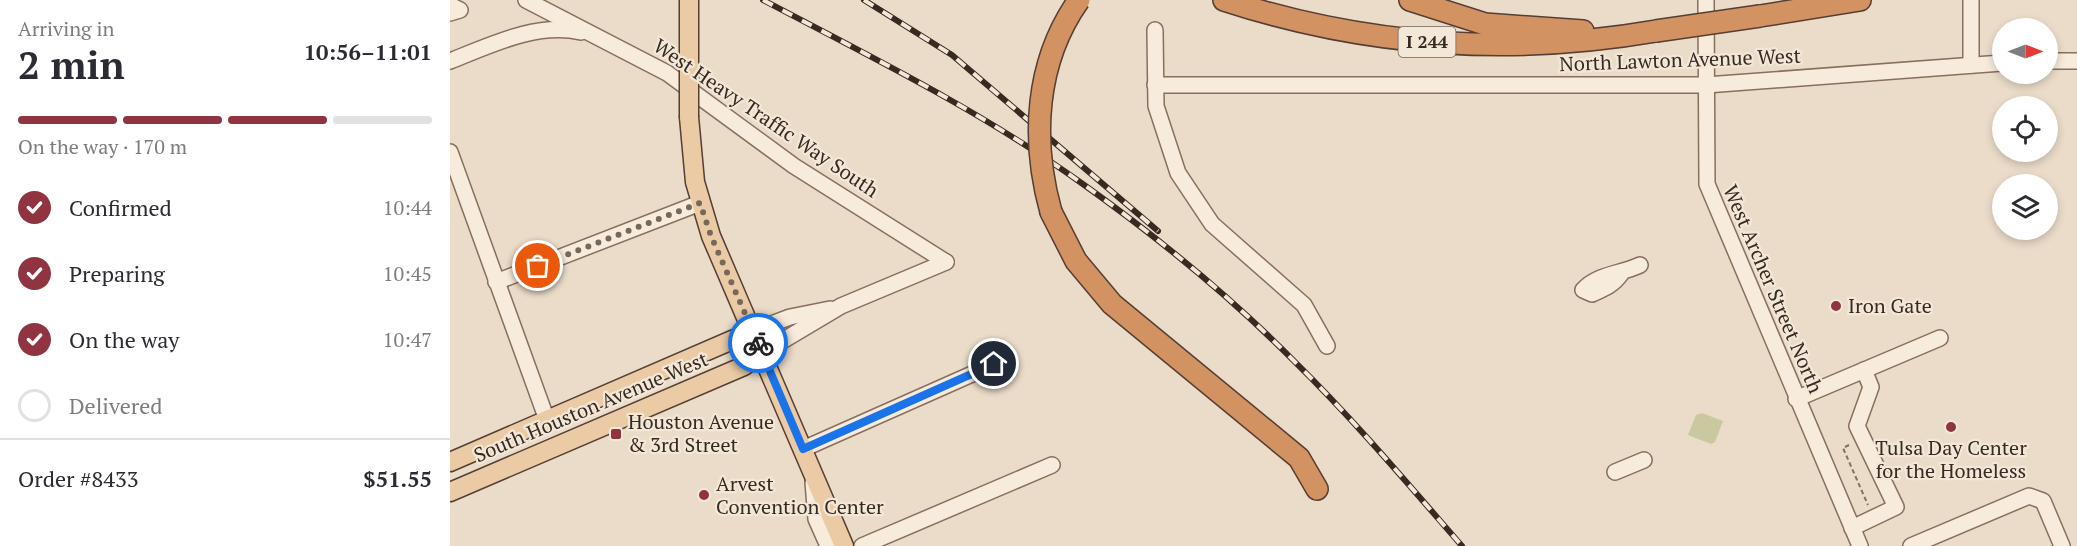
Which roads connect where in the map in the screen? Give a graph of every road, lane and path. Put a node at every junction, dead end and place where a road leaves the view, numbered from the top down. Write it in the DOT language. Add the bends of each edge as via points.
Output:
graph roads {
  1 [pos="526,0"];
  2 [pos="689,0"];
  3 [pos="1079,0"];
  4 [pos="1224,0"];
  5 [pos="1410,0"];
  6 [pos="1706,0"];
  7 [pos="1860,0"];
  8 [pos="1971,0"];
  9 [pos="450,5"];
  10 [pos="450,13"];
  11 [pos="1155,30"];
  12 [pos="1632,35"];
  13 [pos="595,36"];
  14 [pos="450,61"];
  15 [pos="2058,61"];
  16 [pos="2077,61"];
  17 [pos="1992,64"];
  18 [pos="1971,65"];
  19 [pos="1155,85"];
  20 [pos="1706,85"];
  21 [pos="450,152"];
  22 [pos="700,203"];
  23 [pos="946,262"];
  24 [pos="1640,265"];
  25 [pos="1621,274"];
  26 [pos="496,282"];
  27 [pos="842,306"];
  28 [pos="753,331"];
  29 [pos="1940,338"];
  30 [pos="1327,346"];
  31 [pos="762,354"];
  32 [pos="1006,359"];
  33 [pos="1864,370"];
  34 [pos="1796,399"];
  35 [pos="547,420"];
  36 [pos="1863,438"];
  37 [pos="803,449"];
  38 [pos="1644,460"];
  39 [pos="450,462"];
  40 [pos="1052,465"];
  41 [pos="812,471"];
  42 [pos="1615,472"];
  43 [pos="1317,489"];
  44 [pos="450,492"];
  45 [pos="1870,510"];
  46 [pos="1852,528"];
  47 [pos="828,546"];
  48 [pos="844,546"];
  49 [pos="862,546"];
  50 [pos="1860,546"];
  51 [pos="1911,546"];
  52 [pos="2062,546"];
  1 -- 13 [label="street, West Heavy Traffic Way South"];
  2 -- 22 [label="main road, bridge" via="689,117"];
  3 -- 43 [label="highway, bridge" via="1052,53 1040,109 1040,165 1051,212 1076,261 1112,304 1299,458"];
  4 -- 12 [label="highway, I 244" via="1311,25 1424,42 1522,45"];
  5 -- 12 [label="highway" via="1485,24"];
  6 -- 20 [label="street, West Archer Street North"];
  7 -- 12 [label="highway, I 244, bridge"];
  8 -- 18 [label="street"];
  9 -- 10 [label="street" via="460,10"];
  11 -- 19 [label="street"];
  13 -- 14 [label="street" via="565,30 530,32"];
  13 -- 23 [label="street, West Heavy Traffic Way South" via="667,73 794,166"];
  15 -- 16 [label="street"];
  17 -- 18 [label="street, North Lawton Avenue West"];
  18 -- 20 [label="street, North Lawton Avenue West"];
  19 -- 20 [label="street, North Lawton Avenue West"];
  19 -- 30 [label="street" via="1159,115 1178,173 1200,208 1230,243 1304,305"];
  20 -- 34 [label="street, West Archer Street North" via="1709,192"];
  21 -- 26 [label="street"];
  22 -- 26 [label="street"];
  22 -- 28 [label="main road"];
  23 -- 27 [label="street, South Houston Avenue West"];
  24 -- 25 [label="street"];
  26 -- 35 [label="street"];
  27 -- 28 [label="street, South Houston Avenue West" via="790,317"];
  27 -- 31 [label="street, South Houston Avenue West"];
  28 -- 31 [label="main road"];
  28 -- 35 [label="main road, South Houston Avenue West"];
  29 -- 33 [label="street"];
  31 -- 37 [label="main road"];
  31 -- 44 [label="main road, South Houston Avenue West" via="728,373"];
  32 -- 37 [label="street"];
  33 -- 34 [label="street"];
  33 -- 36 [label="street" via="1871,387 1857,426"];
  34 -- 46 [label="street, West Archer Street North"];
  35 -- 39 [label="main road, South Houston Avenue West"];
  36 -- 45 [label="path" via="1843,448"];
  36 -- 46 [label="street" via="1896,507"];
  37 -- 41 [label="main road"];
  38 -- 42 [label="street"];
  40 -- 49 [label="street"];
  41 -- 47 [label="street" via="816,519"];
  41 -- 48 [label="main road"];
  46 -- 50 [label="street, West Archer Street North"];
  51 -- 52 [label="street" via="2029,496 2043,501"];
}
